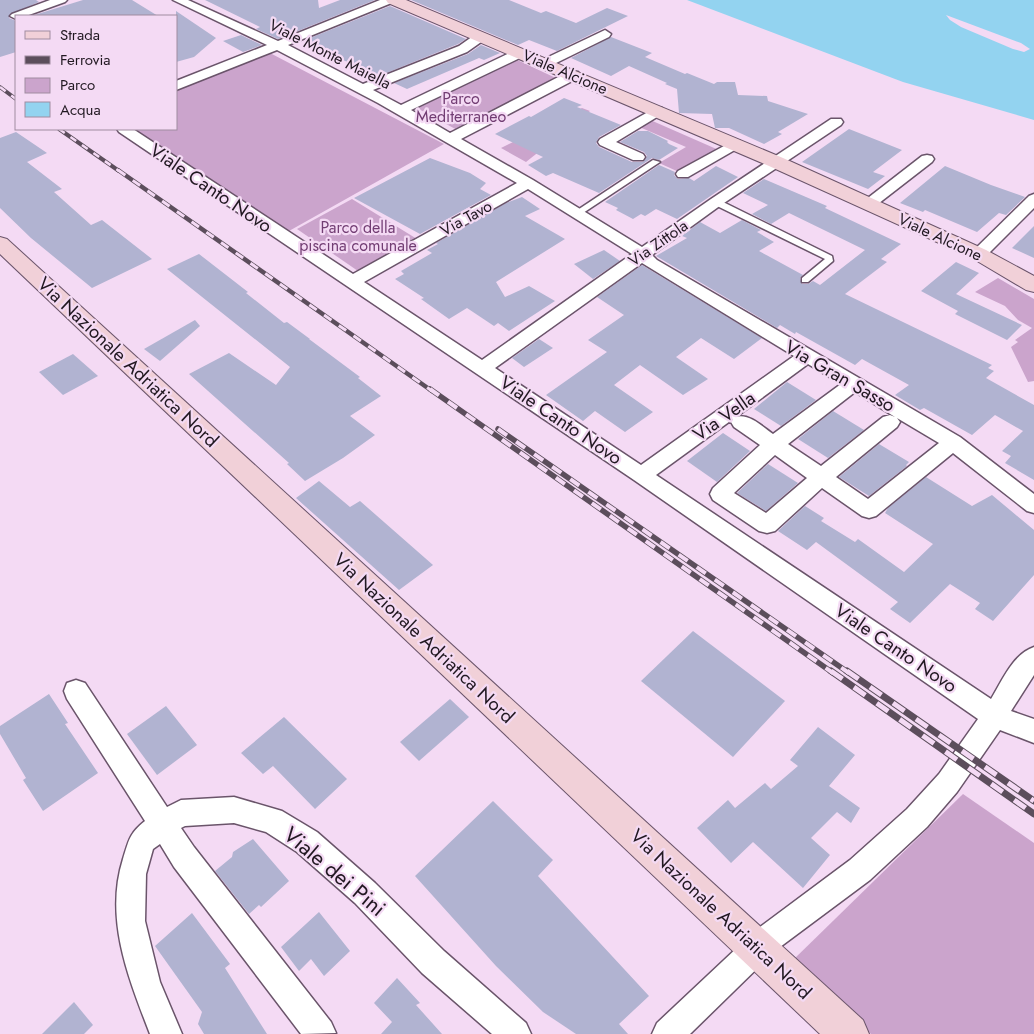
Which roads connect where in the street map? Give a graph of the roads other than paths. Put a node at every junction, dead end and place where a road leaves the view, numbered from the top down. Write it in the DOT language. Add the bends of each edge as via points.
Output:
graph roads {
  1 [pos="179,0"];
  2 [pos="392,0"];
  3 [pos="53,1"];
  4 [pos="17,15"];
  5 [pos="605,34"];
  6 [pos="480,37"];
  7 [pos="276,45"];
  8 [pos="520,53"];
  9 [pos="546,63"];
  10 [pos="573,75"];
  11 [pos="178,85"];
  12 [pos="363,89"];
  13 [pos="402,110"];
  14 [pos="657,111"];
  15 [pos="836,122"];
  16 [pos="125,130"];
  17 [pos="451,138"];
  18 [pos="735,144"];
  19 [pos="638,157"];
  20 [pos="927,159"];
  21 [pos="656,162"];
  22 [pos="776,162"];
  23 [pos="683,174"];
  24 [pos="528,183"];
  25 [pos="1034,199"];
  26 [pos="716,202"];
  27 [pos="869,204"];
  28 [pos="577,213"];
  29 [pos="0,242"];
  30 [pos="642,254"];
  31 [pos="979,254"];
  32 [pos="805,280"];
  33 [pos="351,282"];
  34 [pos="1034,285"];
  35 [pos="807,356"];
  36 [pos="483,368"];
  37 [pos="854,384"];
  38 [pos="741,422"];
  39 [pos="890,422"];
  40 [pos="953,442"];
  41 [pos="774,444"];
  42 [pos="641,474"];
  43 [pos="820,478"];
  44 [pos="1034,505"];
  45 [pos="1034,656"];
  46 [pos="76,691"];
  47 [pos="995,716"];
  48 [pos="1034,731"];
  49 [pos="163,824"];
  50 [pos="758,949"];
  51 [pos="320,1033"];
  52 [pos="166,1034"];
  53 [pos="515,1034"];
  54 [pos="668,1034"];
  55 [pos="849,1034"];
  1 -- 7 [label="street, Viale Monte Maiella"];
  2 -- 6 [label="main road, Viale Alcione"];
  2 -- 7 [label="street"];
  3 -- 4 [label="street"];
  5 -- 9 [label="street"];
  6 -- 8 [label="main road, Viale Alcione"];
  6 -- 12 [label="street" via="463,49"];
  7 -- 11 [label="street"];
  7 -- 12 [label="street, Viale Monte Maiella"];
  8 -- 9 [label="main road, Viale Alcione"];
  8 -- 13 [label="street"];
  9 -- 10 [label="main road, Viale Alcione"];
  10 -- 14 [label="main road, Viale Alcione"];
  10 -- 17 [label="street"];
  12 -- 13 [label="street, Viale Monte Maiella"];
  13 -- 17 [label="street, Viale Monte Maiella"];
  14 -- 18 [label="main road, Viale Alcione"];
  14 -- 19 [label="street" via="605,142"];
  15 -- 22 [label="street, Via Zittola"];
  16 -- 33 [label="street, Viale Canto Novo"];
  17 -- 24 [label="street, Viale Monte Maiella"];
  18 -- 22 [label="main road, Viale Alcione"];
  18 -- 23 [label="street"];
  20 -- 27 [label="street"];
  21 -- 28 [label="lane"];
  22 -- 26 [label="street, Via Zittola"];
  22 -- 27 [label="main road, Viale Alcione"];
  24 -- 28 [label="street, Viale Monte Maiella"];
  24 -- 33 [label="street, Via Tavo"];
  25 -- 31 [label="street"];
  26 -- 30 [label="street, Via Zittola"];
  26 -- 32 [label="lane" via="829,258 830,261"];
  27 -- 31 [label="main road, Viale Alcione"];
  28 -- 30 [label="street, Viale Monte Maiella"];
  29 -- 50 [label="main road, Via Nazionale Adriatica Nord"];
  30 -- 35 [label="street, Via Gran Sasso" via="651,263"];
  30 -- 36 [label="street, Via Zittola"];
  31 -- 34 [label="main road, Viale Alcione"];
  33 -- 36 [label="street, Viale Canto Novo"];
  35 -- 37 [label="street, Via Gran Sasso"];
  35 -- 42 [label="street, Via Vella"];
  36 -- 42 [label="street, Viale Canto Novo"];
  37 -- 40 [label="street, Via Gran Sasso"];
  37 -- 41 [label="street"];
  38 -- 41 [label="street"];
  39 -- 43 [label="street"];
  40 -- 43 [label="street" via="869,510"];
  40 -- 44 [label="street, Via Gran Sasso"];
  41 -- 43 [label="street"];
  41 -- 43 [label="street" via="720,494 767,525"];
  42 -- 47 [label="street, Viale Canto Novo"];
  45 -- 47 [label="street"];
  46 -- 49 [label="street"];
  47 -- 48 [label="street, Viale Canto Novo"];
  47 -- 50 [label="street" via="948,784 917,818 860,870"];
  49 -- 51 [label="street" via="184,857"];
  49 -- 52 [label="street, Viale dei Pini" via="142,841 132,874 131,921 145,983"];
  49 -- 53 [label="street, Viale dei Pini" via="181,813 234,810 272,820 307,842 365,893 433,962"];
  50 -- 54 [label="street"];
  50 -- 55 [label="main road, Via Nazionale Adriatica Nord"];
}
